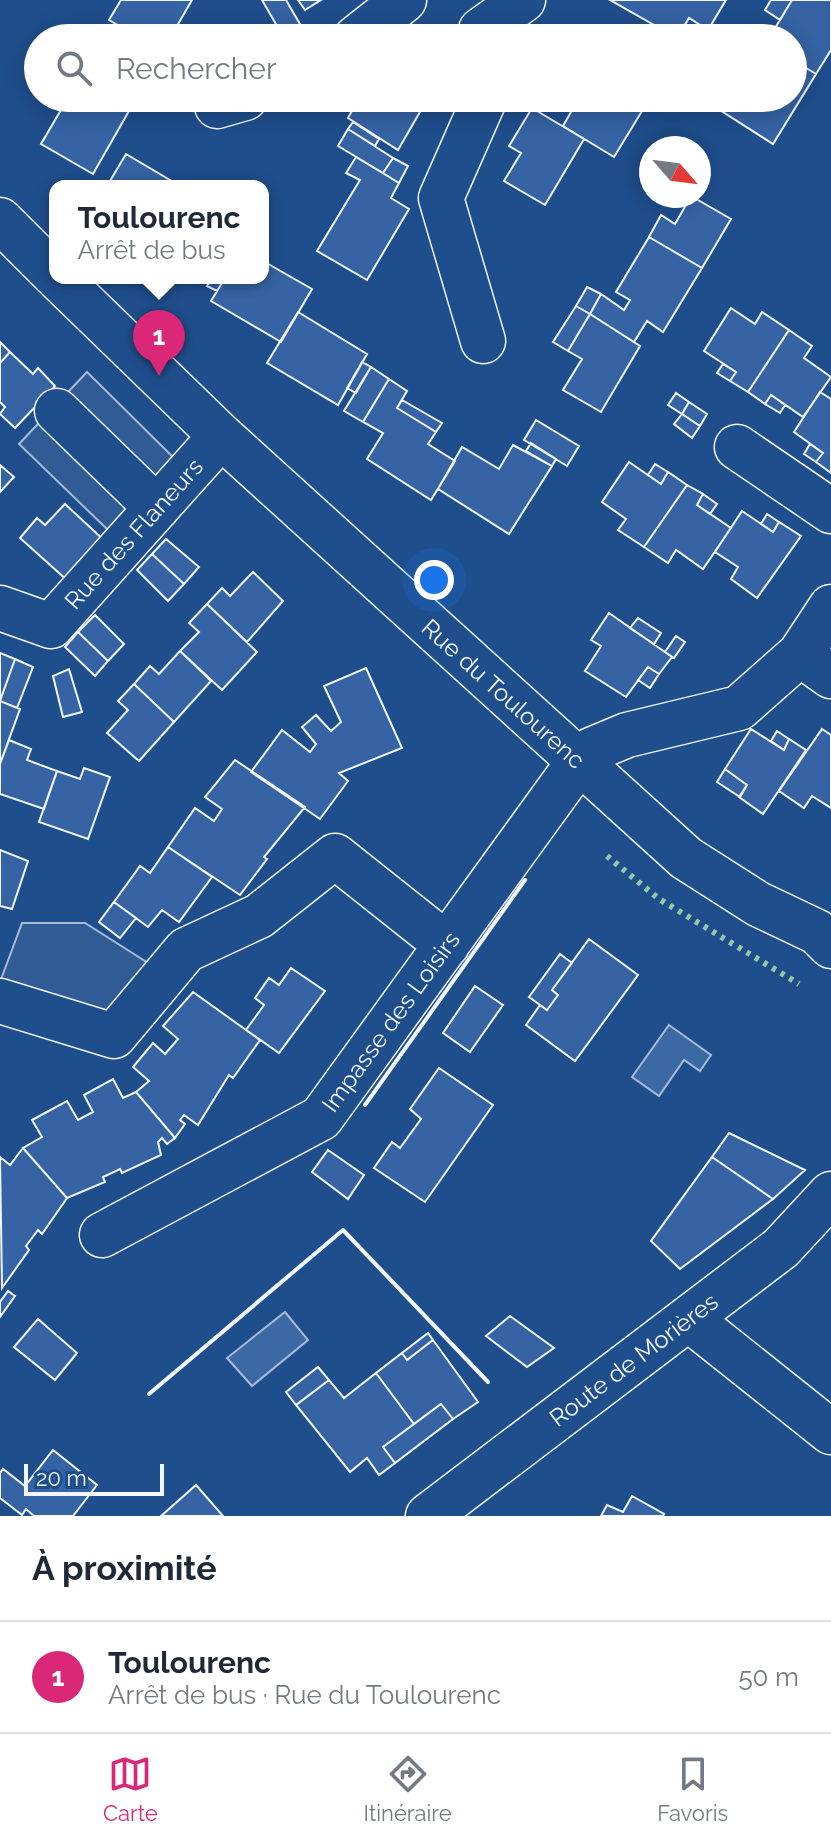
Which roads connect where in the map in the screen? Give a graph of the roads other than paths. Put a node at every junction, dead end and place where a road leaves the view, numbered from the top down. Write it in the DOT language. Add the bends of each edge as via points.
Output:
graph roads {
  1 [pos="404,0"];
  2 [pos="523,0"];
  3 [pos="476,23"];
  4 [pos="374,24"];
  5 [pos="479,112"];
  6 [pos="0,220"];
  7 [pos="49,270"];
  8 [pos="63,284"];
  9 [pos="483,341"];
  10 [pos="57,411"];
  11 [pos="221,436"];
  12 [pos="737,447"];
  13 [pos="157,508"];
  14 [pos="831,511"];
  15 [pos="831,607"];
  16 [pos="0,608"];
  17 [pos="816,665"];
  18 [pos="578,763"];
  19 [pos="826,937"];
  20 [pos="447,945"];
  21 [pos="0,1001"];
  22 [pos="831,1194"];
  23 [pos="102,1235"];
  24 [pos="689,1319"];
  25 [pos="831,1432"];
  26 [pos="428,1516"];
  1 -- 4 [label="street"];
  2 -- 3 [label="street"];
  5 -- 9 [label="street" via="441,198"];
  6 -- 7 [label="street, Rue du Toulourenc"];
  8 -- 11 [label="street, Rue du Toulourenc"];
  10 -- 13 [label="street"];
  11 -- 13 [label="street, Rue des Flaneurs"];
  11 -- 18 [label="street, Rue du Toulourenc"];
  12 -- 14 [label="street"];
  13 -- 16 [label="street, Rue des Flaneurs" via="51,626"];
  15 -- 17 [label="street"];
  17 -- 18 [label="street" via="739,708 627,735 591,750"];
  18 -- 19 [label="street, Rue du Toulourenc" via="686,858 758,904"];
  18 -- 20 [label="street, Impasse des Loisirs"];
  20 -- 21 [label="street" via="335,856 259,916 186,950 114,1036"];
  20 -- 23 [label="street, Impasse des Loisirs" via="321,1118"];
  22 -- 24 [label="street, Route de Morières" via="781,1248"];
  24 -- 25 [label="street"];
  24 -- 26 [label="street, Route de Morières"];
}
